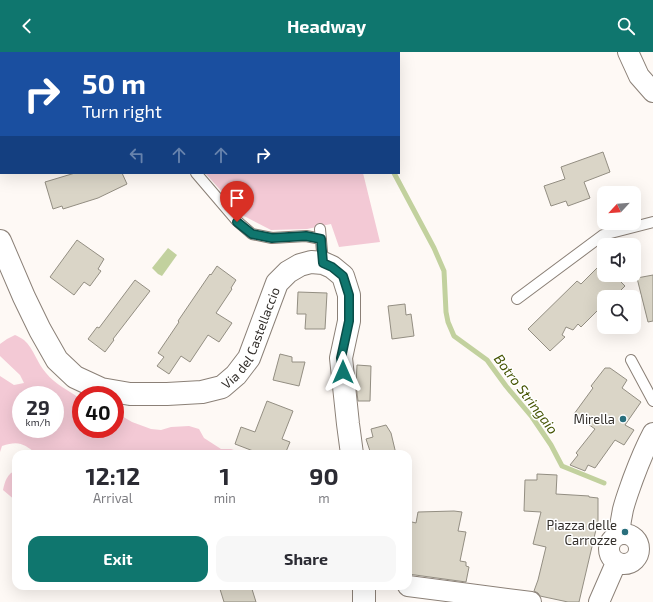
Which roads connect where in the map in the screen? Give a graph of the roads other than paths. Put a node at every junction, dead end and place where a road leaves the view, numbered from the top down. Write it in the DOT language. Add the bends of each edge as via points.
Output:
graph roads {
  1 [pos="628,52"];
  2 [pos="653,92"];
  3 [pos="197,174"];
  4 [pos="653,222"];
  5 [pos="0,241"];
  6 [pos="323,263"];
  7 [pos="517,299"];
  8 [pos="631,360"];
  9 [pos="653,401"];
  10 [pos="653,433"];
  11 [pos="351,450"];
  12 [pos="620,534"];
  13 [pos="646,557"];
  14 [pos="616,563"];
  15 [pos="412,587"];
  16 [pos="364,590"];
  17 [pos="364,602"];
  18 [pos="531,602"];
  19 [pos="599,602"];
  1 -- 2 [label="street" via="639,76"];
  3 -- 6 [label="lane" via="237,222 252,234 272,238 320,234"];
  4 -- 7 [label="lane" via="603,235"];
  5 -- 6 [label="street, Via del Castellaccio" via="24,298 57,360 75,377 101,389 130,394 195,393 222,387 236,375 249,358 277,284 288,272 300,265 311,262"];
  6 -- 11 [label="street" via="343,276 349,295 349,321 341,358"];
  8 -- 9 [label="lane"];
  10 -- 12 [label="street" via="645,447 623,509"];
  12 -- 13 [label="street" via="629,534 636,540"];
  12 -- 14 [label="street" via="612,538 608,547 609,556"];
  13 -- 14 [label="street" via="628,564"];
  14 -- 19 [label="street"];
  15 -- 18 [label="street"];
  16 -- 17 [label="street"];
}
